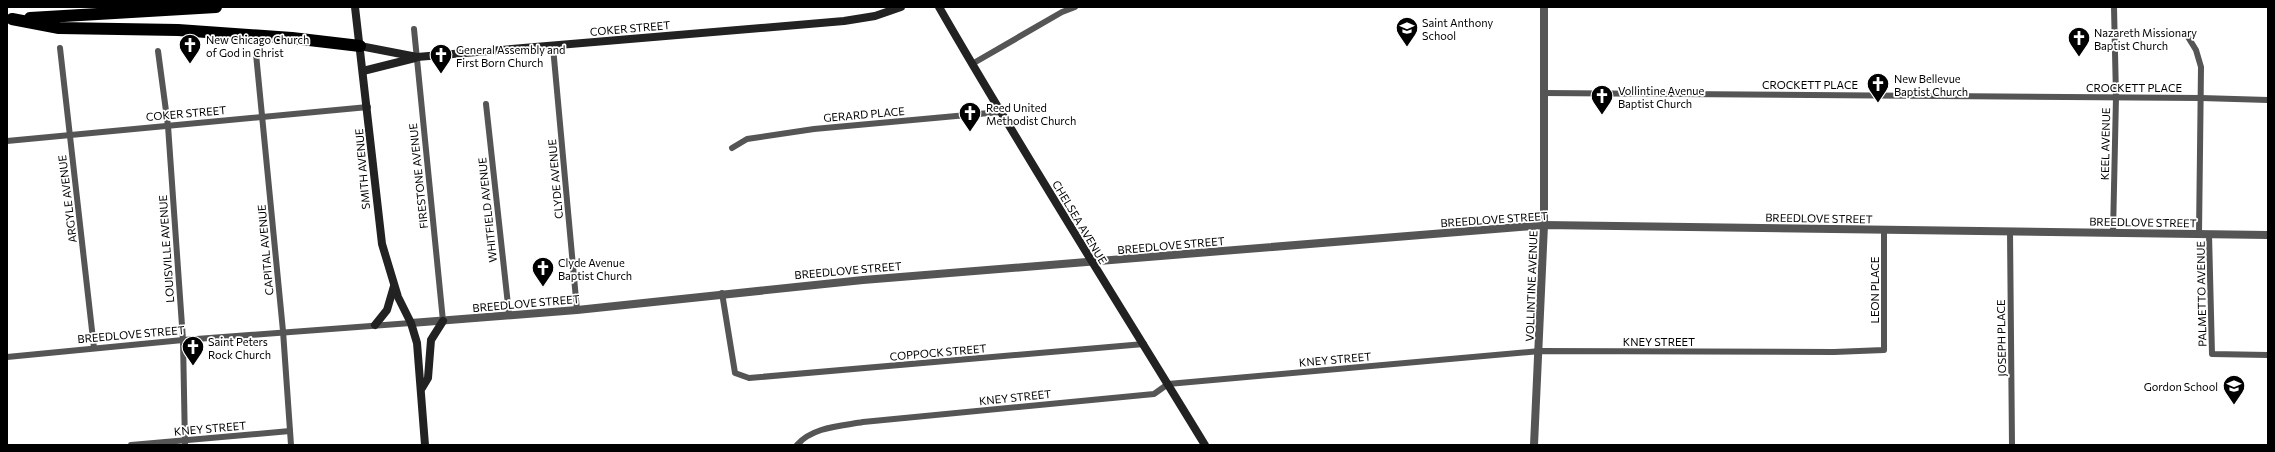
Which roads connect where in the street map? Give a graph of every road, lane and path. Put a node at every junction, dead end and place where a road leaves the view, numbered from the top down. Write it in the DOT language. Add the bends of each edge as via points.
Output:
graph roads {
  1 [pos="216,7"];
  2 [pos="355,7"];
  3 [pos="901,7"];
  4 [pos="940,7"];
  5 [pos="1075,7"];
  6 [pos="1544,7"];
  7 [pos="2114,7"];
  8 [pos="10,19"];
  9 [pos="414,29"];
  10 [pos="2188,38"];
  11 [pos="360,46"];
  12 [pos="553,47"];
  13 [pos="60,48"];
  14 [pos="158,51"];
  15 [pos="256,54"];
  16 [pos="417,58"];
  17 [pos="972,64"];
  18 [pos="363,71"];
  19 [pos="1543,93"];
  20 [pos="2116,97"];
  21 [pos="2201,98"];
  22 [pos="2268,100"];
  23 [pos="486,104"];
  24 [pos="368,106"];
  25 [pos="1000,112"];
  26 [pos="262,117"];
  27 [pos="168,126"];
  28 [pos="70,136"];
  29 [pos="7,141"];
  30 [pos="732,148"];
  31 [pos="1544,225"];
  32 [pos="1884,230"];
  33 [pos="2010,231"];
  34 [pos="2113,233"];
  35 [pos="2199,234"];
  36 [pos="2210,234"];
  37 [pos="2268,235"];
  38 [pos="1091,262"];
  39 [pos="394,286"];
  40 [pos="722,293"];
  41 [pos="577,310"];
  42 [pos="509,314"];
  43 [pos="443,321"];
  44 [pos="412,323"];
  45 [pos="375,325"];
  46 [pos="283,331"];
  47 [pos="183,340"];
  48 [pos="1144,344"];
  49 [pos="94,348"];
  50 [pos="1884,350"];
  51 [pos="1540,351"];
  52 [pos="2268,355"];
  53 [pos="7,357"];
  54 [pos="1168,384"];
  55 [pos="422,388"];
  56 [pos="290,430"];
  57 [pos="185,443"];
  58 [pos="131,445"];
  59 [pos="291,445"];
  60 [pos="425,445"];
  61 [pos="797,445"];
  62 [pos="1205,445"];
  63 [pos="1534,445"];
  64 [pos="2012,445"];
  1 -- 8 [label="highway"];
  2 -- 11 [label="main road, SMITH AVENUE"];
  3 -- 12 [label="main road, COKER STREET" via="875,16 844,21"];
  4 -- 17 [label="main road, CHELSEA AVENUE"];
  5 -- 17 [label="street"];
  6 -- 19 [label="street, VOLLINTINE AVENUE"];
  7 -- 20 [label="street, KEEL AVENUE"];
  8 -- 11 [label="highway" via="59,28 178,30 292,38"];
  9 -- 16 [label="street, FIRESTONE AVENUE"];
  10 -- 21 [label="street, PALMETTO AVENUE" via="2196,50 2201,67"];
  11 -- 16 [label="main road, COKER STREET"];
  11 -- 18 [label="main road, SMITH AVENUE"];
  12 -- 16 [label="main road, COKER STREET"];
  12 -- 41 [label="street, CLYDE AVENUE"];
  13 -- 28 [label="street, ARGYLE AVENUE"];
  14 -- 27 [label="street, LOUISVILLE AVENUE"];
  15 -- 26 [label="street, CAPITAL AVENUE"];
  16 -- 18 [label="main road"];
  16 -- 43 [label="street, FIRESTONE AVENUE"];
  17 -- 25 [label="main road, CHELSEA AVENUE"];
  18 -- 24 [label="main road, SMITH AVENUE"];
  19 -- 20 [label="street, CROCKETT PLACE"];
  19 -- 31 [label="street, VOLLINTINE AVENUE"];
  20 -- 21 [label="street, CROCKETT PLACE"];
  20 -- 34 [label="street, KEEL AVENUE"];
  21 -- 22 [label="street, CROCKETT PLACE"];
  21 -- 35 [label="street, PALMETTO AVENUE"];
  23 -- 42 [label="street, WHITFIELD AVENUE"];
  24 -- 26 [label="street, COKER STREET"];
  24 -- 39 [label="main road, SMITH AVENUE" via="379,224 386,262"];
  25 -- 30 [label="street, GERARD PLACE" via="814,129 747,139"];
  25 -- 38 [label="main road, CHELSEA AVENUE"];
  26 -- 27 [label="street, COKER STREET"];
  26 -- 46 [label="street, CAPITAL AVENUE"];
  27 -- 28 [label="street, COKER STREET"];
  27 -- 47 [label="street, LOUISVILLE AVENUE"];
  28 -- 29 [label="street, COKER STREET"];
  28 -- 49 [label="street, ARGYLE AVENUE"];
  31 -- 32 [label="street, BREEDLOVE STREET"];
  31 -- 38 [label="street, BREEDLOVE STREET"];
  31 -- 51 [label="street, VOLLINTINE AVENUE"];
  32 -- 33 [label="street, BREEDLOVE STREET"];
  32 -- 50 [label="street, LEON PLACE"];
  33 -- 34 [label="street, BREEDLOVE STREET"];
  33 -- 64 [label="street, JOSEPH PLACE"];
  34 -- 35 [label="street, BREEDLOVE STREET"];
  35 -- 36 [label="street, BREEDLOVE STREET"];
  36 -- 37 [label="street, BREEDLOVE STREET"];
  36 -- 52 [label="street, PALMETTO AVENUE" via="2212,354"];
  38 -- 40 [label="street, BREEDLOVE STREET"];
  38 -- 48 [label="main road, CHELSEA AVENUE"];
  39 -- 44 [label="main road, SMITH AVENUE"];
  39 -- 45 [label="main road" via="387,310"];
  40 -- 41 [label="street, BREEDLOVE STREET"];
  40 -- 48 [label="street, COPPOCK STREET" via="735,373 749,378"];
  41 -- 42 [label="street, BREEDLOVE STREET"];
  42 -- 43 [label="street, BREEDLOVE STREET"];
  43 -- 44 [label="street, BREEDLOVE STREET"];
  43 -- 55 [label="main road" via="431,340 428,378"];
  44 -- 45 [label="street, BREEDLOVE STREET"];
  44 -- 55 [label="main road"];
  45 -- 46 [label="street, BREEDLOVE STREET"];
  46 -- 47 [label="street, BREEDLOVE STREET"];
  46 -- 56 [label="street, CAPITAL AVENUE"];
  47 -- 49 [label="street, BREEDLOVE STREET"];
  47 -- 57 [label="street, LOUISVILLE AVENUE"];
  48 -- 54 [label="main road, CHELSEA AVENUE"];
  49 -- 53 [label="street, BREEDLOVE STREET"];
  50 -- 51 [label="street, KNEY STREET"];
  51 -- 54 [label="street, KNEY STREET"];
  51 -- 63 [label="street, VOLLINTINE AVENUE"];
  54 -- 61 [label="street, KNEY STREET" via="1154,394 831,427 812,434"];
  54 -- 62 [label="main road, CHELSEA AVENUE"];
  55 -- 60 [label="main road"];
  56 -- 57 [label="street, KNEY STREET"];
  56 -- 59 [label="street, CAPITAL AVENUE"];
  57 -- 58 [label="street, KNEY STREET"];
}
